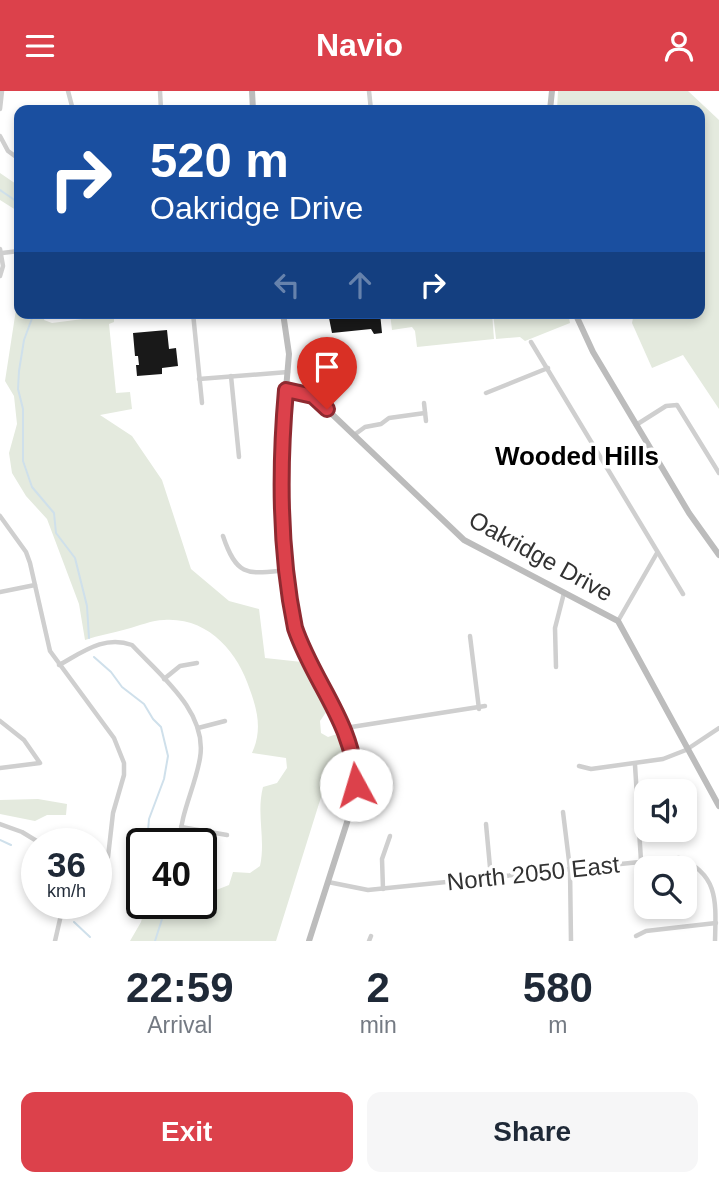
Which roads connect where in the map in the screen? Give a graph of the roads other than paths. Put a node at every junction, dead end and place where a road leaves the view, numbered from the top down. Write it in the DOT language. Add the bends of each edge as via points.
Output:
graph roads {
  1 [pos="2,91"];
  2 [pos="0,109"];
  3 [pos="0,136"];
  4 [pos="14,155"];
  5 [pos="1,251"];
  6 [pos="0,276"];
  7 [pos="194,319"];
  8 [pos="285,319"];
  9 [pos="578,319"];
  10 [pos="531,342"];
  11 [pos="548,368"];
  12 [pos="288,372"];
  13 [pos="232,376"];
  14 [pos="199,379"];
  15 [pos="286,390"];
  16 [pos="486,393"];
  17 [pos="202,403"];
  18 [pos="424,403"];
  19 [pos="425,413"];
  20 [pos="426,421"];
  21 [pos="636,425"];
  22 [pos="354,435"];
  23 [pos="239,457"];
  24 [pos="719,473"];
  25 [pos="0,516"];
  26 [pos="223,536"];
  27 [pos="658,552"];
  28 [pos="719,555"];
  29 [pos="287,570"];
  30 [pos="35,585"];
  31 [pos="0,592"];
  32 [pos="564,592"];
  33 [pos="683,594"];
  34 [pos="618,621"];
  35 [pos="470,636"];
  36 [pos="197,663"];
  37 [pos="59,665"];
  38 [pos="556,667"];
  39 [pos="164,679"];
  40 [pos="485,706"];
  41 [pos="479,709"];
  42 [pos="225,721"];
  43 [pos="0,722"];
  44 [pos="198,728"];
  45 [pos="345,728"];
  46 [pos="719,728"];
  47 [pos="686,750"];
  48 [pos="635,765"];
  49 [pos="579,766"];
  50 [pos="0,768"];
  51 [pos="636,779"];
  52 [pos="719,806"];
  53 [pos="563,812"];
  54 [pos="0,824"];
  55 [pos="486,824"];
  56 [pos="181,827"];
  57 [pos="111,828"];
  58 [pos="21,832"];
  59 [pos="228,835"];
  60 [pos="390,836"];
  61 [pos="634,862"];
  62 [pos="697,866"];
  63 [pos="570,869"];
  64 [pos="491,878"];
  65 [pos="328,882"];
  66 [pos="383,889"];
  67 [pos="60,919"];
  68 [pos="716,923"];
  69 [pos="636,936"];
  70 [pos="55,941"];
  71 [pos="309,941"];
  72 [pos="570,941"];
  73 [pos="716,941"];
  1 -- 2 [label="street"];
  3 -- 4 [label="street"];
  5 -- 6 [label="street"];
  7 -- 14 [label="street"];
  8 -- 12 [label="street"];
  9 -- 21 [label="street"];
  10 -- 11 [label="street"];
  11 -- 16 [label="street"];
  11 -- 27 [label="street"];
  12 -- 13 [label="street"];
  12 -- 15 [label="street"];
  13 -- 14 [label="street"];
  13 -- 23 [label="street"];
  14 -- 17 [label="street"];
  15 -- 22 [label="street, Oakridge Drive" via="313,396"];
  15 -- 29 [label="street" via="280,460"];
  18 -- 19 [label="street"];
  19 -- 20 [label="street"];
  19 -- 22 [label="street" via="388,418"];
  21 -- 24 [label="street" via="666,406 677,405"];
  21 -- 28 [label="street"];
  22 -- 32 [label="street, Oakridge Drive" via="464,540"];
  25 -- 30 [label="street" via="26,552"];
  26 -- 29 [label="street" via="229,555 249,574"];
  27 -- 33 [label="street"];
  27 -- 34 [label="street"];
  29 -- 45 [label="street" via="301,647"];
  30 -- 31 [label="street"];
  30 -- 37 [label="street" via="50,650"];
  32 -- 34 [label="street, Oakridge Drive"];
  32 -- 38 [label="street" via="555,628"];
  34 -- 47 [label="street, Oakridge Drive"];
  35 -- 41 [label="street"];
  36 -- 39 [label="street" via="180,666"];
  37 -- 39 [label="street" via="96,644 119,640 132,645"];
  37 -- 57 [label="street" via="114,738 124,763"];
  39 -- 44 [label="street"];
  40 -- 41 [label="street"];
  41 -- 45 [label="street"];
  42 -- 44 [label="street"];
  43 -- 50 [label="street" via="24,740 40,763"];
  44 -- 56 [label="street" via="200,758"];
  45 -- 65 [label="street" via="356,785"];
  46 -- 47 [label="street"];
  47 -- 48 [label="street"];
  47 -- 52 [label="street, Oakridge Drive"];
  48 -- 49 [label="street"];
  48 -- 51 [label="street"];
  53 -- 63 [label="street"];
  54 -- 58 [label="street"];
  55 -- 64 [label="street"];
  56 -- 59 [label="street"];
  60 -- 66 [label="street" via="382,859"];
  61 -- 63 [label="street, North 2050 East"];
  62 -- 68 [label="street, North 2050 East" via="713,884"];
  63 -- 64 [label="street, North 2050 East"];
  63 -- 72 [label="street"];
  64 -- 66 [label="street, North 2050 East"];
  65 -- 66 [label="street, North 2050 East"];
  65 -- 71 [label="street"];
  67 -- 70 [label="street"];
  68 -- 69 [label="street"];
  68 -- 73 [label="street, North 2050 East"];
}
